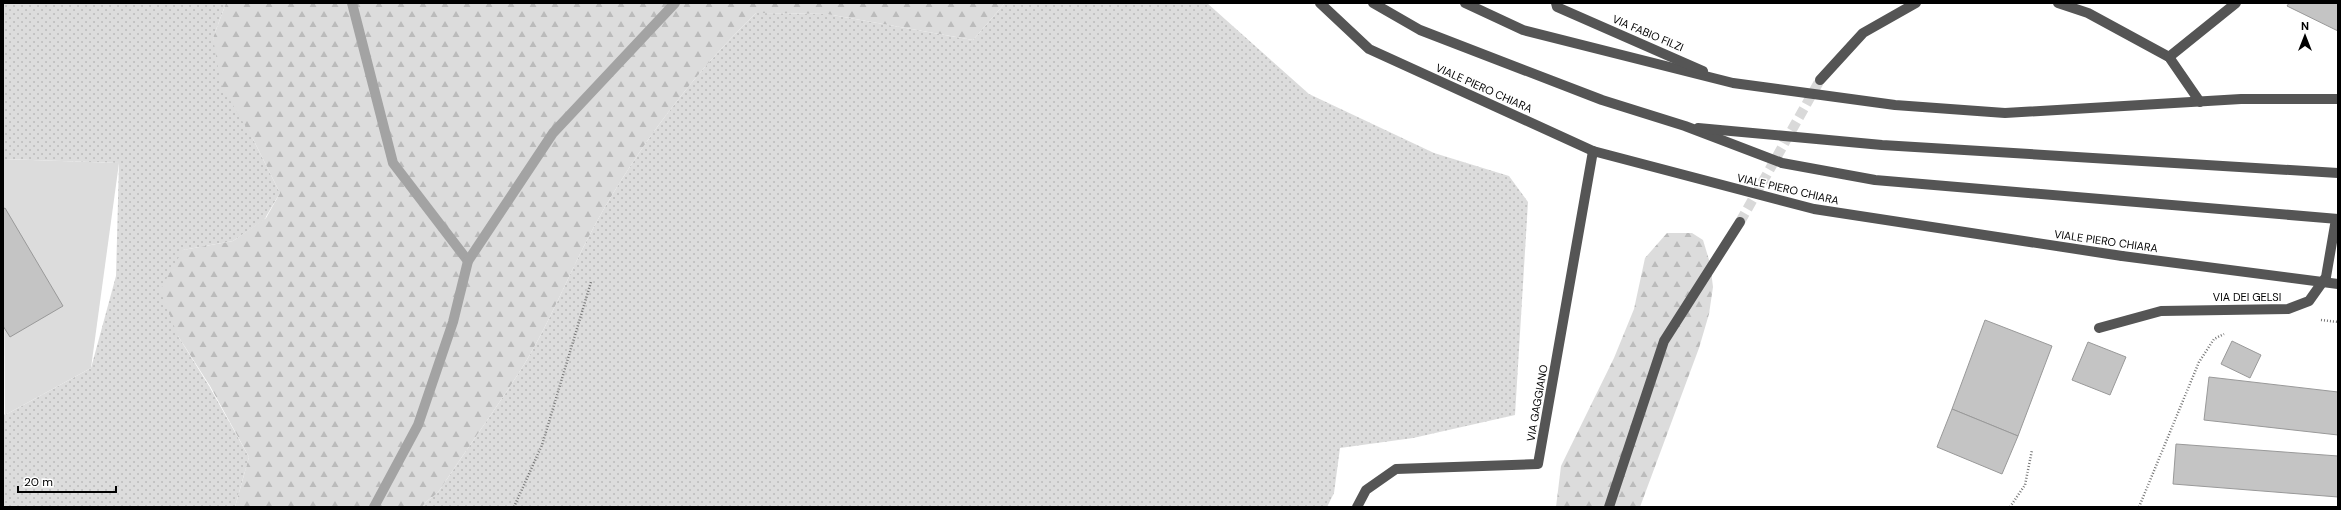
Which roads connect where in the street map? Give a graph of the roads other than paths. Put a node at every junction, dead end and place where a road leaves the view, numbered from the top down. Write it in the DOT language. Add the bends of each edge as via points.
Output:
graph roads {
  1 [pos="1320,3"];
  2 [pos="1373,3"];
  3 [pos="1465,3"];
  4 [pos="1556,3"];
  5 [pos="1916,3"];
  6 [pos="2058,3"];
  7 [pos="2236,3"];
  8 [pos="2169,57"];
  9 [pos="1820,80"];
  10 [pos="1733,83"];
  11 [pos="2338,99"];
  12 [pos="2200,102"];
  13 [pos="1685,126"];
  14 [pos="1593,151"];
  15 [pos="2338,173"];
  16 [pos="2337,219"];
  17 [pos="1740,222"];
  18 [pos="2338,284"];
  19 [pos="2099,328"];
  20 [pos="1357,507"];
  21 [pos="1609,507"];
  1 -- 14 [label="street, VIALE PIERO CHIARA" via="1369,49"];
  2 -- 13 [label="street" via="1420,30 1602,100"];
  3 -- 10 [label="street" via="1523,30"];
  4 -- 10 [label="street, VIA FABIO FILZI" via="1557,7"];
  5 -- 9 [label="street" via="1863,33"];
  6 -- 8 [label="street" via="2088,13"];
  7 -- 8 [label="street"];
  8 -- 12 [label="street"];
  10 -- 12 [label="street" via="1895,104 2005,113"];
  11 -- 12 [label="street" via="2241,99"];
  13 -- 15 [label="street" via="1882,145"];
  13 -- 16 [label="street" via="1782,163 1875,180"];
  14 -- 18 [label="street, VIALE PIERO CHIARA, bridge" via="1814,209 2122,256"];
  14 -- 20 [label="street, VIA GAGGIANO" via="1538,464 1396,469 1366,490"];
  16 -- 19 [label="street, VIA DEI GELSI" via="2326,277 2308,301 2288,309 2161,311"];
  17 -- 21 [label="street" via="1664,341"];
}
